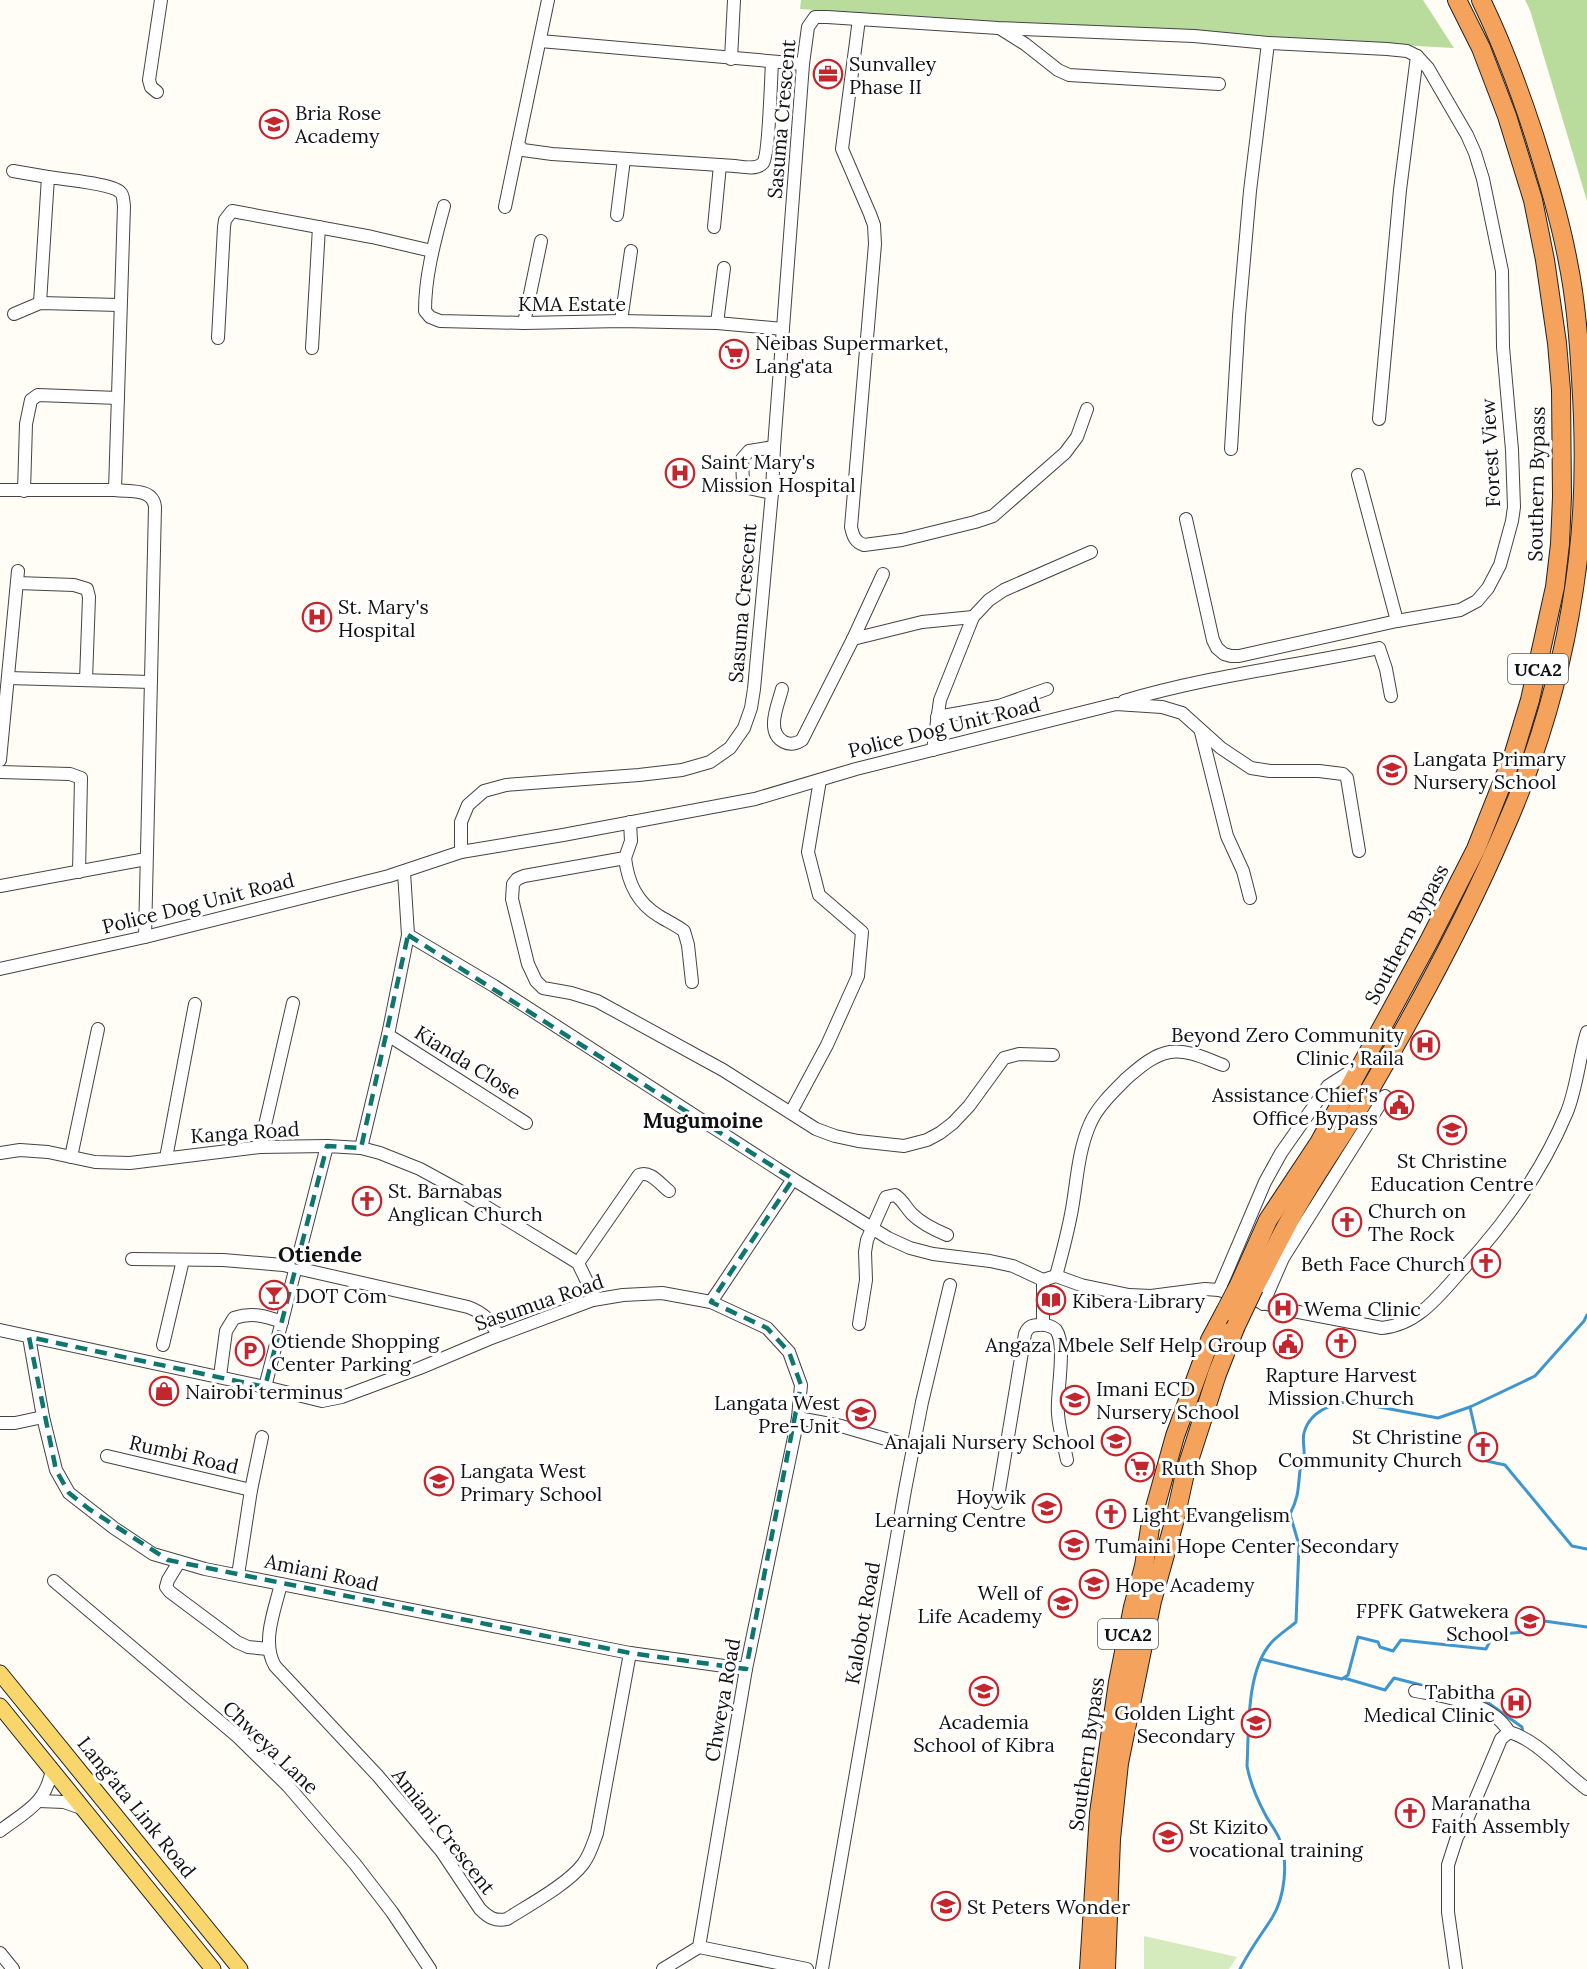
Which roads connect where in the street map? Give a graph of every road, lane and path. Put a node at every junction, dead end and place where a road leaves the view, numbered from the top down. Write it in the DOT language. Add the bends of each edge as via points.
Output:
graph roads {
  1 [pos="161,0"];
  2 [pos="548,0"];
  3 [pos="734,0"];
  4 [pos="1457,0"];
  5 [pos="1481,0"];
  6 [pos="859,19"];
  7 [pos="998,28"];
  8 [pos="540,40"];
  9 [pos="1268,43"];
  10 [pos="1417,56"];
  11 [pos="731,59"];
  12 [pos="772,62"];
  13 [pos="803,64"];
  14 [pos="1219,84"];
  15 [pos="157,92"];
  16 [pos="518,144"];
  17 [pos="624,159"];
  18 [pos="720,165"];
  19 [pos="13,171"];
  20 [pos="48,177"];
  21 [pos="444,206"];
  22 [pos="505,207"];
  23 [pos="617,215"];
  24 [pos="319,227"];
  25 [pos="714,227"];
  26 [pos="541,240"];
  27 [pos="432,251"];
  28 [pos="631,251"];
  29 [pos="724,268"];
  30 [pos="40,303"];
  31 [pos="120,305"];
  32 [pos="14,314"];
  33 [pos="621,321"];
  34 [pos="524,323"];
  35 [pos="717,323"];
  36 [pos="783,329"];
  37 [pos="218,338"];
  38 [pos="312,348"];
  39 [pos="118,398"];
  40 [pos="1087,409"];
  41 [pos="1379,419"];
  42 [pos="774,447"];
  43 [pos="1231,449"];
  44 [pos="1358,475"];
  45 [pos="0,490"];
  46 [pos="115,490"];
  47 [pos="24,491"];
  48 [pos="772,493"];
  49 [pos="1186,519"];
  50 [pos="1091,552"];
  51 [pos="883,574"];
  52 [pos="973,617"];
  53 [pos="1396,621"];
  54 [pos="852,639"];
  55 [pos="8,678"];
  56 [pos="86,680"];
  57 [pos="151,682"];
  58 [pos="782,689"];
  59 [pos="1047,689"];
  60 [pos="1391,696"];
  61 [pos="1116,704"];
  62 [pos="937,717"];
  63 [pos="1200,728"];
  64 [pos="933,750"];
  65 [pos="0,760"];
  66 [pos="0,771"];
  67 [pos="820,780"];
  68 [pos="630,822"];
  69 [pos="1359,851"];
  70 [pos="461,852"];
  71 [pos="625,858"];
  72 [pos="146,859"];
  73 [pos="79,872"];
  74 [pos="404,872"];
  75 [pos="0,886"];
  76 [pos="1250,898"];
  77 [pos="408,934"];
  78 [pos="145,937"];
  79 [pos="0,969"];
  80 [pos="692,982"];
  81 [pos="293,1003"];
  82 [pos="195,1004"];
  83 [pos="98,1029"];
  84 [pos="1587,1032"];
  85 [pos="388,1035"];
  86 [pos="1053,1055"];
  87 [pos="1223,1065"];
  88 [pos="1361,1065"];
  89 [pos="1385,1096"];
  90 [pos="791,1112"];
  91 [pos="526,1123"];
  92 [pos="327,1146"];
  93 [pos="260,1147"];
  94 [pos="361,1148"];
  95 [pos="0,1153"];
  96 [pos="71,1157"];
  97 [pos="165,1158"];
  98 [pos="793,1179"];
  99 [pos="669,1191"];
  100 [pos="871,1227"];
  101 [pos="947,1235"];
  102 [pos="132,1259"];
  103 [pos="183,1260"];
  104 [pos="578,1263"];
  105 [pos="295,1267"];
  106 [pos="1056,1276"];
  107 [pos="1043,1280"];
  108 [pos="950,1285"];
  109 [pos="1219,1290"];
  110 [pos="1252,1292"];
  111 [pos="593,1300"];
  112 [pos="711,1302"];
  113 [pos="1230,1320"];
  114 [pos="282,1322"];
  115 [pos="859,1324"];
  116 [pos="1043,1324"];
  117 [pos="0,1330"];
  118 [pos="498,1335"];
  119 [pos="29,1337"];
  120 [pos="163,1345"];
  121 [pos="220,1376"];
  122 [pos="265,1388"];
  123 [pos="43,1417"];
  124 [pos="798,1418"];
  125 [pos="0,1423"];
  126 [pos="262,1437"];
  127 [pos="913,1447"];
  128 [pos="107,1456"];
  129 [pos="1067,1460"];
  130 [pos="251,1490"];
  131 [pos="997,1503"];
  132 [pos="178,1562"];
  133 [pos="238,1575"];
  134 [pos="54,1581"];
  135 [pos="281,1584"];
  136 [pos="268,1649"];
  137 [pos="630,1653"];
  138 [pos="746,1669"];
  139 [pos="0,1673"];
  140 [pos="1415,1691"];
  141 [pos="0,1706"];
  142 [pos="1509,1732"];
  143 [pos="52,1769"];
  144 [pos="1587,1789"];
  145 [pos="39,1802"];
  146 [pos="84,1809"];
  147 [pos="0,1831"];
  148 [pos="699,1947"];
  149 [pos="0,1953"];
  150 [pos="13,1969"];
  151 [pos="213,1969"];
  152 [pos="240,1969"];
  153 [pos="430,1969"];
  154 [pos="663,1969"];
  155 [pos="807,1969"];
  156 [pos="822,1969"];
  157 [pos="1089,1969"];
  158 [pos="1106,1969"];
  159 [pos="1456,1969"];
  1 -- 15 [label="street" via="149,80"];
  2 -- 8 [label="street"];
  3 -- 11 [label="street"];
  4 -- 88 [label="highway, Southern Bypass / UCA2" via="1481,48 1507,116 1533,200 1545,260 1561,390 1560,544 1555,587 1530,700 1494,807 1429,941"];
  5 -- 110 [label="highway, Southern Bypass / UCA2" via="1534,136 1573,290 1582,398 1584,491 1574,592 1551,696 1504,832 1409,1020 1294,1213"];
  6 -- 7 [label="street"];
  6 -- 13 [label="street, Sasuma Crescent" via="815,17 810,23"];
  6 -- 40 [label="street" via="842,148 874,225 875,244 853,537 864,545 902,540 993,516 1065,453 1077,438"];
  7 -- 9 [label="street"];
  7 -- 14 [label="street" via="1070,75"];
  8 -- 11 [label="street"];
  8 -- 16 [label="street"];
  9 -- 10 [label="street" via="1387,49"];
  9 -- 43 [label="street" via="1250,191"];
  10 -- 41 [label="street"];
  10 -- 53 [label="street, Forest View" via="1467,135 1486,191 1502,271 1514,507 1500,564 1477,601 1460,610"];
  11 -- 12 [label="street"];
  12 -- 13 [label="street"];
  12 -- 18 [label="street" via="763,162 753,167"];
  13 -- 36 [label="street, Sasuma Crescent"];
  16 -- 17 [label="street" via="530,151"];
  16 -- 22 [label="street"];
  17 -- 18 [label="street"];
  17 -- 23 [label="street"];
  18 -- 25 [label="street"];
  19 -- 20 [label="street"];
  20 -- 30 [label="street"];
  20 -- 31 [label="street" via="104,186 119,190 123,196"];
  21 -- 27 [label="street, KMA Estate"];
  24 -- 27 [label="street"];
  24 -- 37 [label="street" via="240,212 228,214"];
  24 -- 38 [label="street"];
  26 -- 34 [label="street"];
  27 -- 34 [label="street, KMA Estate" via="425,297 425,310 430,317 440,321"];
  28 -- 33 [label="street"];
  29 -- 35 [label="street"];
  30 -- 31 [label="street"];
  30 -- 32 [label="street"];
  31 -- 39 [label="street"];
  33 -- 34 [label="street, KMA Estate"];
  33 -- 35 [label="street, KMA Estate"];
  35 -- 36 [label="street, KMA Estate"];
  36 -- 42 [label="street, Sasuma Crescent"];
  39 -- 46 [label="street"];
  39 -- 47 [label="street" via="38,395 31,400 26,424"];
  42 -- 48 [label="street, Sasuma Crescent"];
  42 -- 48 [label="street" via="749,451 742,459 743,483 748,488"];
  44 -- 53 [label="street"];
  45 -- 47 [label="street"];
  46 -- 47 [label="street"];
  46 -- 57 [label="street" via="143,492 154,500"];
  48 -- 70 [label="street, Sasuma Crescent" via="751,708 744,728 730,748 694,768 506,785 484,791 468,805 461,822"];
  49 -- 53 [label="street, Forest View" via="1213,640 1224,654 1239,656"];
  50 -- 52 [label="street" via="1004,590"];
  51 -- 54 [label="street"];
  52 -- 54 [label="street" via="922,622"];
  52 -- 62 [label="street"];
  54 -- 58 [label="street" via="802,740 797,743 775,735 773,725"];
  55 -- 56 [label="street"];
  55 -- 56 [label="street" via="17,577 87,589"];
  55 -- 65 [label="street"];
  56 -- 57 [label="street"];
  57 -- 72 [label="street"];
  59 -- 62 [label="street" via="999,706"];
  60 -- 61 [label="street" via="1379,648 1202,681"];
  61 -- 63 [label="street, Police Dog Unit Road" via="1174,710"];
  61 -- 64 [label="street, Police Dog Unit Road"];
  62 -- 64 [label="street"];
  63 -- 69 [label="street, Police Dog Unit Road" via="1251,768 1343,774 1347,778"];
  63 -- 76 [label="street" via="1227,836"];
  64 -- 67 [label="street, Police Dog Unit Road"];
  66 -- 73 [label="street" via="70,774 81,778"];
  67 -- 68 [label="street, Police Dog Unit Road" via="755,799"];
  67 -- 90 [label="street" via="808,852 819,895 862,932 858,976"];
  68 -- 70 [label="street, Police Dog Unit Road"];
  68 -- 71 [label="street" via="631,841"];
  70 -- 74 [label="street"];
  71 -- 80 [label="street" via="633,891 643,904 684,931"];
  71 -- 90 [label="street" via="524,876 513,884 514,910 536,981 543,988 597,1001"];
  72 -- 73 [label="street"];
  72 -- 78 [label="street"];
  73 -- 75 [label="street"];
  74 -- 77 [label="street"];
  74 -- 78 [label="street, Police Dog Unit Road"];
  77 -- 85 [label="street"];
  77 -- 98 [label="street"];
  78 -- 79 [label="street, Police Dog Unit Road"];
  81 -- 93 [label="street"];
  82 -- 97 [label="street, Kanga Road"];
  83 -- 96 [label="street"];
  84 -- 110 [label="street" via="1567,1111 1527,1190 1492,1238 1419,1315 1395,1327 1382,1328 1320,1317"];
  85 -- 91 [label="street, Kianda Close"];
  85 -- 94 [label="street"];
  86 -- 90 [label="street" via="1019,1054 1004,1058 953,1123 927,1140 904,1146 835,1136"];
  87 -- 106 [label="street" via="1180,1052 1154,1058 1122,1083 1096,1113 1086,1134"];
  88 -- 109 [label="street" via="1328,1086 1281,1152"];
  88 -- 110 [label="highway, Southern Bypass / UCA2" via="1319,1143 1268,1220"];
  89 -- 110 [label="street" via="1283,1258"];
  92 -- 93 [label="street, Kanga Road"];
  92 -- 94 [label="street, Kanga Road"];
  92 -- 105 [label="street"];
  93 -- 97 [label="street, Kanga Road"];
  94 -- 104 [label="street, Kanga Road" via="420,1169"];
  95 -- 96 [label="street, Kanga Road" via="20,1150"];
  96 -- 97 [label="street, Kanga Road" via="130,1163"];
  98 -- 100 [label="street"];
  98 -- 112 [label="street"];
  99 -- 104 [label="street" via="649,1174 639,1175"];
  100 -- 101 [label="street" via="883,1201 895,1195 918,1219"];
  100 -- 107 [label="street" via="910,1248 1013,1266"];
  100 -- 115 [label="street"];
  102 -- 103 [label="street"];
  103 -- 105 [label="street"];
  103 -- 120 [label="street"];
  104 -- 111 [label="street"];
  105 -- 114 [label="street"];
  105 -- 118 [label="street" via="468,1307 485,1314"];
  106 -- 107 [label="street"];
  106 -- 109 [label="street" via="1129,1295"];
  107 -- 116 [label="street"];
  108 -- 127 [label="street, Kalobot Road"];
  109 -- 110 [label="street"];
  110 -- 113 [label="highway, Southern Bypass / UCA2, bridge"];
  111 -- 112 [label="street, Sasumua Road" via="662,1293"];
  111 -- 118 [label="street, Sasumua Road"];
  112 -- 124 [label="street, Sasumua Road" via="767,1328 789,1352 801,1385"];
  113 -- 157 [label="highway, Southern Bypass / UCA2" via="1210,1340 1175,1436 1151,1522 1118,1682 1099,1812"];
  113 -- 158 [label="highway, Southern Bypass / UCA2" via="1152,1601 1119,1763 1111,1839"];
  114 -- 121 [label="street" via="246,1314 234,1318 226,1331"];
  114 -- 122 [label="street"];
  116 -- 129 [label="street" via="1056,1331 1060,1344 1058,1416"];
  116 -- 131 [label="street" via="1033,1325 1025,1334"];
  117 -- 119 [label="street, Sasumua Road"];
  118 -- 122 [label="street, Sasumua Road" via="342,1397 322,1401"];
  119 -- 121 [label="street, Sasumua Road"];
  119 -- 123 [label="street, Amiani Road"];
  121 -- 122 [label="street, Sasumua Road"];
  123 -- 125 [label="street"];
  123 -- 132 [label="street, Amiani Road" via="56,1470 69,1492 135,1543"];
  124 -- 127 [label="street"];
  124 -- 138 [label="street, Chweya Road"];
  126 -- 130 [label="street, Rumbi Road"];
  127 -- 156 [label="street, Kalobot Road"];
  128 -- 130 [label="street, Rumbi Road"];
  130 -- 133 [label="street, Rumbi Road"];
  132 -- 133 [label="street, Amiani Road"];
  132 -- 136 [label="street" via="166,1587 170,1592 237,1642"];
  133 -- 135 [label="street, Amiani Road"];
  134 -- 153 [label="street, Chweya Lane" via="238,1737 288,1786 355,1864"];
  135 -- 136 [label="street"];
  135 -- 137 [label="street, Amiani Road"];
  136 -- 137 [label="street, Amiani Crescent" via="275,1666 378,1776 442,1852 480,1909 487,1917 500,1921 574,1874 591,1851"];
  137 -- 138 [label="street, Amiani Road"];
  138 -- 148 [label="street, Chweya Road"];
  139 -- 152 [label="main road, Lang'ata Link Road"];
  140 -- 142 [label="street" via="1448,1697 1487,1711 1504,1722"];
  141 -- 143 [label="main road"];
  142 -- 144 [label="street" via="1540,1750"];
  142 -- 159 [label="street" via="1501,1739 1448,1865 1448,1912"];
  143 -- 145 [label="street"];
  143 -- 146 [label="main road"];
  145 -- 146 [label="street" via="64,1802"];
  145 -- 147 [label="street"];
  146 -- 151 [label="main road"];
  148 -- 154 [label="street"];
  148 -- 155 [label="street"];
  149 -- 150 [label="street"];
}
